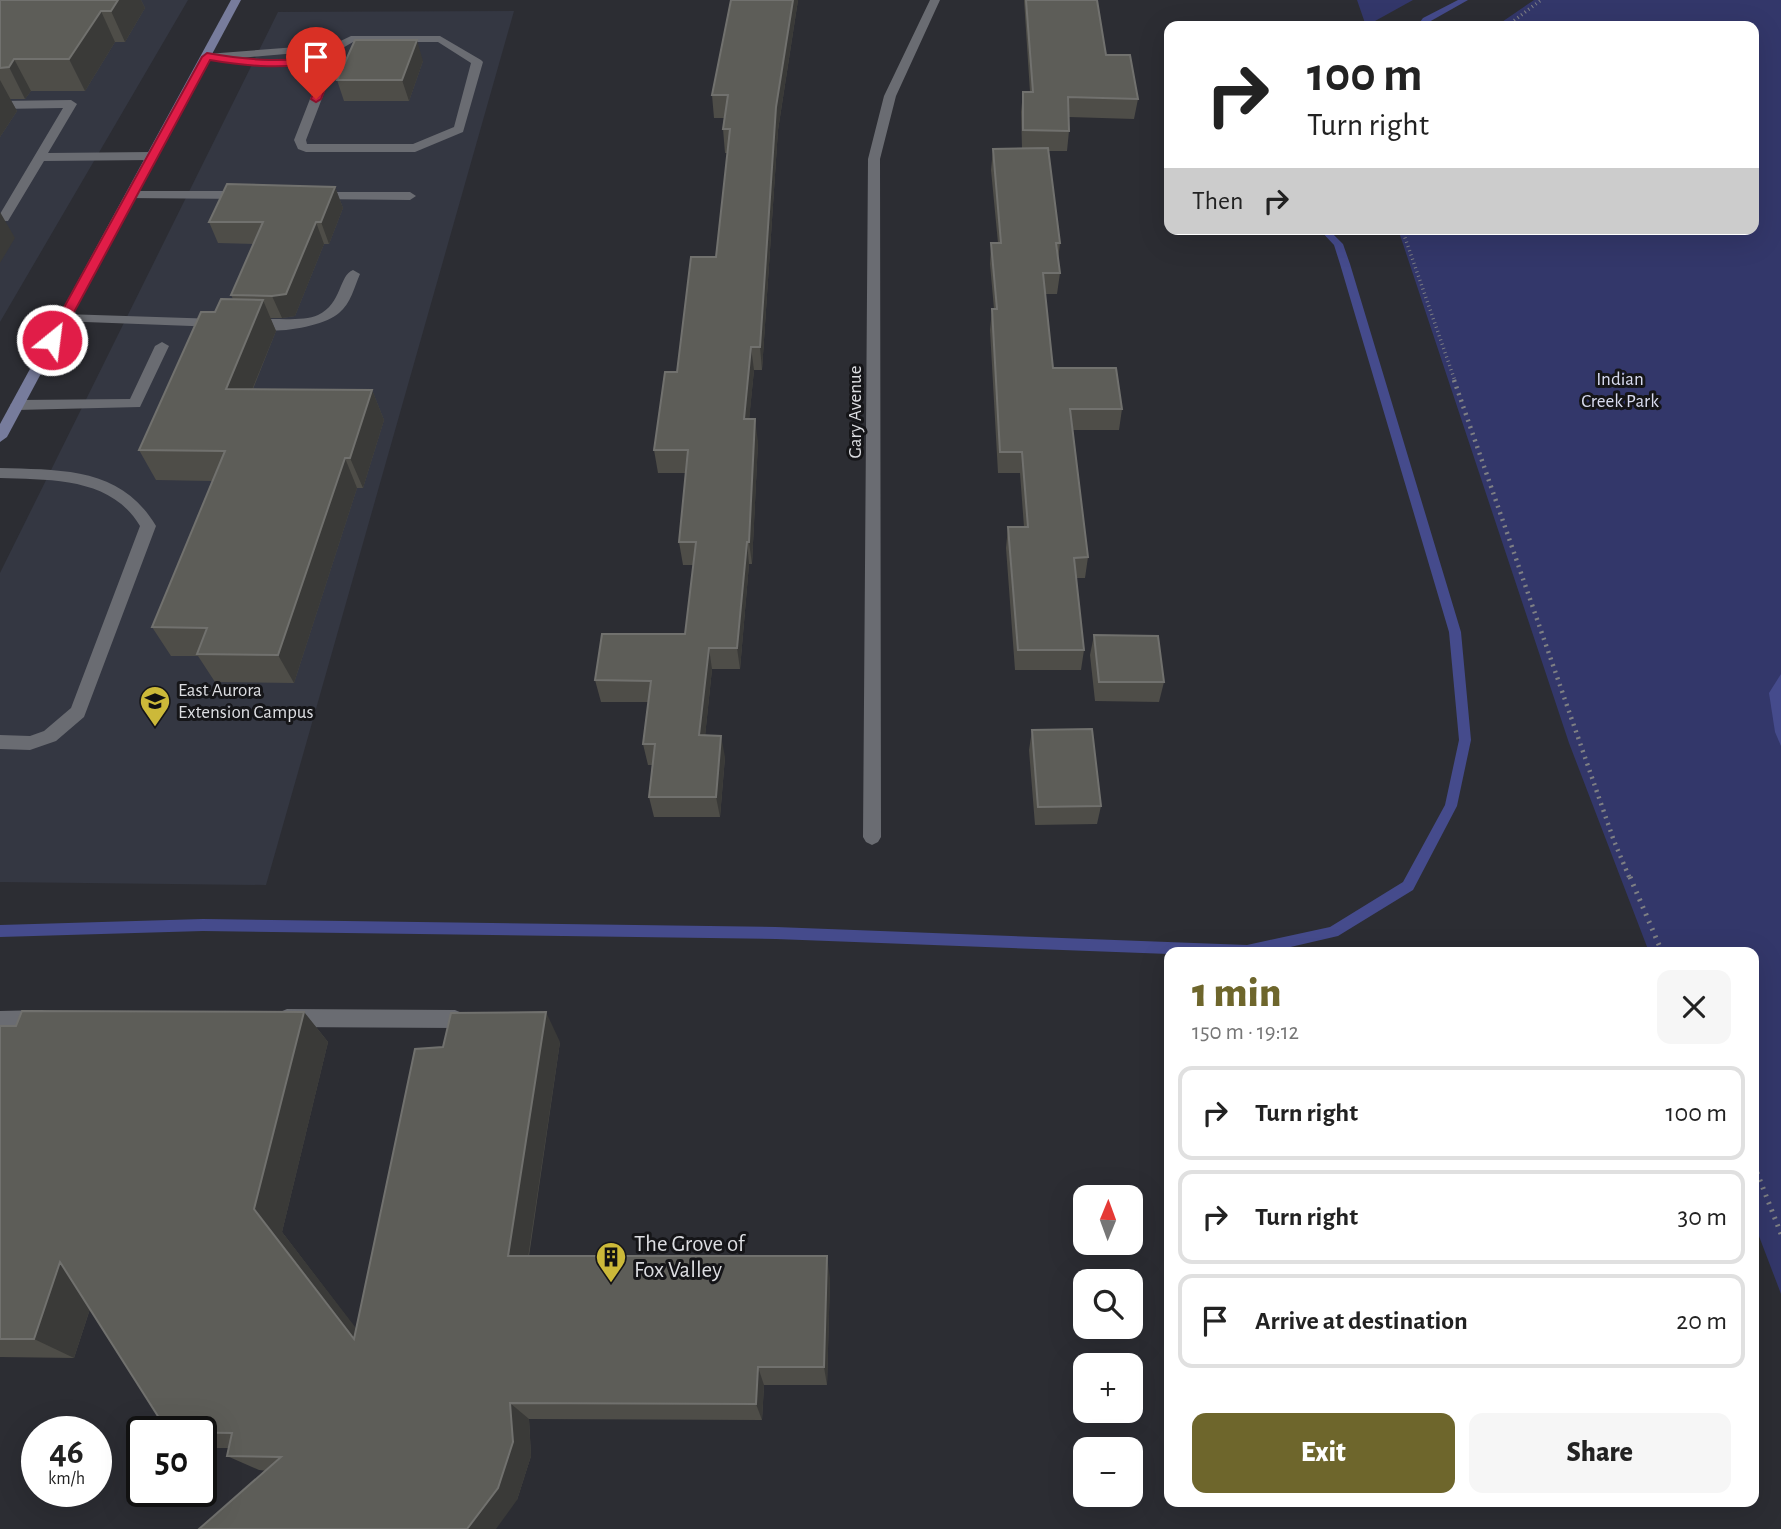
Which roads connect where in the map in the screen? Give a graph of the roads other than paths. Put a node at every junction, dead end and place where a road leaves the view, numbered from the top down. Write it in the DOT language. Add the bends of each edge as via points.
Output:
graph roads {
  1 [pos="236,0"];
  2 [pos="935,0"];
  3 [pos="207,57"];
  4 [pos="332,58"];
  5 [pos="0,105"];
  6 [pos="152,156"];
  7 [pos="40,157"];
  8 [pos="131,195"];
  9 [pos="263,195"];
  10 [pos="303,196"];
  11 [pos="410,197"];
  12 [pos="4,219"];
  13 [pos="353,274"];
  14 [pos="64,318"];
  15 [pos="162,346"];
  16 [pos="17,405"];
  17 [pos="0,437"];
  18 [pos="0,473"];
  19 [pos="0,742"];
  20 [pos="872,837"];
  21 [pos="67,1018"];
  22 [pos="267,1018"];
  23 [pos="455,1019"];
  24 [pos="0,1020"];
  1 -- 3 [label="main road"];
  2 -- 20 [label="street, Gary Avenue" via="889,92 878,125 874,159"];
  3 -- 4 [label="street" via="255,65"];
  3 -- 6 [label="main road"];
  4 -- 4 [label="street" via="300,140 302,146 415,148 459,129 477,62 440,39 351,39 336,47"];
  5 -- 7 [label="street" via="71,104"];
  6 -- 7 [label="street"];
  6 -- 8 [label="main road"];
  7 -- 12 [label="street"];
  8 -- 9 [label="street"];
  8 -- 14 [label="main road"];
  10 -- 11 [label="street"];
  13 -- 14 [label="street" via="339,306 317,320 297,325"];
  14 -- 16 [label="main road"];
  15 -- 16 [label="street" via="135,404"];
  16 -- 17 [label="main road"];
  18 -- 19 [label="street" via="54,475 120,492 142,511 148,526 78,712 50,736 30,743"];
  21 -- 24 [label="street"];
  22 -- 23 [label="street"];
}
